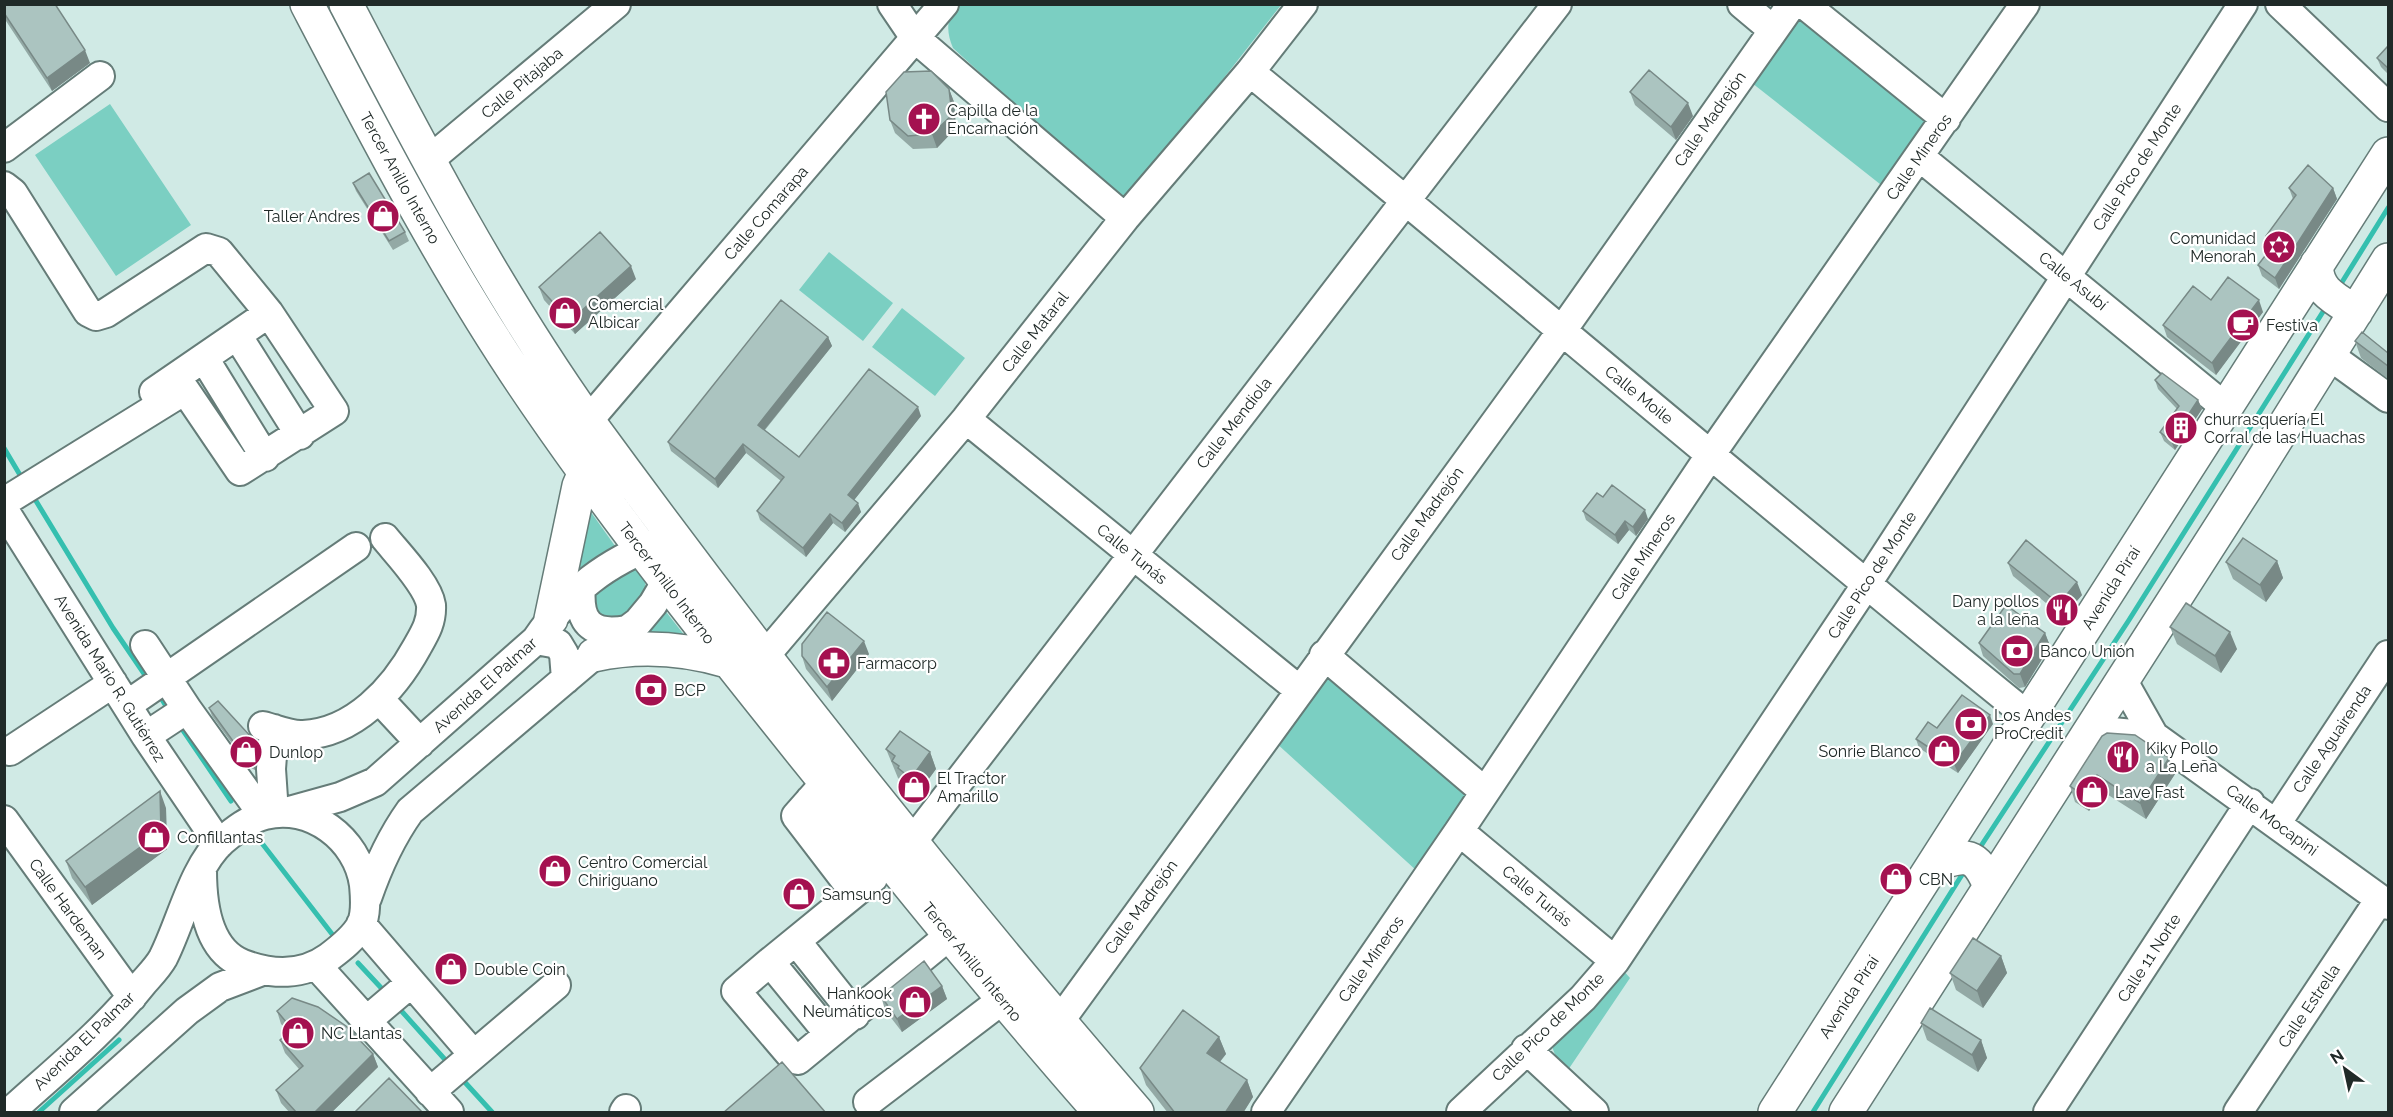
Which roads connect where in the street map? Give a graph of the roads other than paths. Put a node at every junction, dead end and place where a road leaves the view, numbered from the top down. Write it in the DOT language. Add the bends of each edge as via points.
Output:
graph roads {
  1 [pos="307,4"];
  2 [pos="346,4"];
  3 [pos="616,4"];
  4 [pos="892,4"];
  5 [pos="944,4"];
  6 [pos="1303,4"];
  7 [pos="1557,4"];
  8 [pos="1742,4"];
  9 [pos="1792,4"];
  10 [pos="1804,4"];
  11 [pos="2025,4"];
  12 [pos="2243,4"];
  13 [pos="2280,4"];
  14 [pos="1773,30"];
  15 [pos="915,38"];
  16 [pos="1250,72"];
  17 [pos="100,76"];
  18 [pos="2388,108"];
  19 [pos="1946,118"];
  20 [pos="373,130"];
  21 [pos="4,148"];
  22 [pos="2388,154"];
  23 [pos="1920,157"];
  24 [pos="428,161"];
  25 [pos="4,186"];
  26 [pos="1407,200"];
  27 [pos="415,207"];
  28 [pos="1125,218"];
  29 [pos="470,234"];
  30 [pos="2388,260"];
  31 [pos="2066,276"];
  32 [pos="2350,293"];
  33 [pos="269,313"];
  34 [pos="1561,332"];
  35 [pos="237,335"];
  36 [pos="2330,356"];
  37 [pos="204,358"];
  38 [pos="512,366"];
  39 [pos="181,383"];
  40 [pos="2388,398"];
  41 [pos="2225,407"];
  42 [pos="966,419"];
  43 [pos="588,421"];
  44 [pos="300,435"];
  45 [pos="1712,454"];
  46 [pos="265,457"];
  47 [pos="585,472"];
  48 [pos="7,510"];
  49 [pos="385,538"];
  50 [pos="678,544"];
  51 [pos="356,547"];
  52 [pos="641,549"];
  53 [pos="1132,554"];
  54 [pos="666,582"];
  55 [pos="1866,585"];
  56 [pos="582,586"];
  57 [pos="543,630"];
  58 [pos="627,630"];
  59 [pos="145,645"];
  60 [pos="594,655"];
  61 [pos="1324,655"];
  62 [pos="2388,655"];
  63 [pos="764,657"];
  64 [pos="727,661"];
  65 [pos="566,679"];
  66 [pos="163,680"];
  67 [pos="2123,681"];
  68 [pos="1298,690"];
  69 [pos="125,696"];
  70 [pos="380,700"];
  71 [pos="2029,717"];
  72 [pos="169,721"];
  73 [pos="2091,730"];
  74 [pos="2154,736"];
  75 [pos="420,743"];
  76 [pos="10,752"];
  77 [pos="375,782"];
  78 [pos="818,791"];
  79 [pos="1485,792"];
  80 [pos="2250,803"];
  81 [pos="410,811"];
  82 [pos="274,814"];
  83 [pos="4,820"];
  84 [pos="2276,824"];
  85 [pos="1459,831"];
  86 [pos="219,844"];
  87 [pos="1952,846"];
  88 [pos="888,859"];
  89 [pos="1996,866"];
  90 [pos="202,870"];
  91 [pos="2384,902"];
  92 [pos="364,912"];
  93 [pos="950,935"];
  94 [pos="796,941"];
  95 [pos="1615,961"];
  96 [pos="770,962"];
  97 [pos="316,966"];
  98 [pos="262,971"];
  99 [pos="556,985"];
  100 [pos="132,997"];
  101 [pos="1002,1000"];
  102 [pos="388,1003"];
  103 [pos="855,1015"];
  104 [pos="1059,1022"];
  105 [pos="829,1035"];
  106 [pos="1526,1049"];
  107 [pos="466,1059"];
  108 [pos="1068,1077"];
  109 [pos="434,1088"];
  110 [pos="868,1102"];
  111 [pos="1098,1112"];
  112 [pos="10,1113"];
  113 [pos="74,1113"];
  114 [pos="449,1113"];
  115 [pos="1137,1113"];
  116 [pos="1266,1113"];
  117 [pos="1461,1113"];
  118 [pos="1594,1113"];
  119 [pos="1775,1113"];
  120 [pos="1846,1113"];
  121 [pos="2048,1113"];
  122 [pos="2238,1113"];
  1 -- 20 [label="main road, Tercer Anillo Interno"];
  2 -- 24 [label="main road, Tercer Anillo Interno"];
  3 -- 24 [label="street, Calle Pitajaba"];
  4 -- 15 [label="street"];
  5 -- 15 [label="street, Calle Comarapa"];
  6 -- 16 [label="street, Calle Mataral"];
  7 -- 26 [label="street, Calle Mendiola"];
  8 -- 14 [label="street"];
  9 -- 14 [label="street, Calle Madrejón"];
  10 -- 19 [label="street"];
  11 -- 19 [label="street, Calle Mineros"];
  12 -- 31 [label="street, Calle Pico de Monte"];
  13 -- 18 [label="street"];
  14 -- 34 [label="street, Calle Madrejón"];
  15 -- 28 [label="street"];
  15 -- 43 [label="street, Calle Comarapa"];
  16 -- 26 [label="street, Calle Moile"];
  16 -- 28 [label="street, Calle Mataral"];
  17 -- 21 [label="street"];
  19 -- 23 [label="street, Calle Mineros"];
  20 -- 24 [label="main road" via="411,160"];
  20 -- 27 [label="main road, Tercer Anillo Interno"];
  22 -- 32 [label="main road, Avenida Piraí"];
  23 -- 31 [label="street, Calle Asubí"];
  23 -- 45 [label="street, Calle Mineros"];
  24 -- 29 [label="main road, Tercer Anillo Interno"];
  25 -- 33 [label="street" via="13,194 88,312 96,316 206,248 219,252"];
  26 -- 34 [label="street, Calle Moile"];
  26 -- 53 [label="street, Calle Mendiola"];
  27 -- 29 [label="main road" via="434,201"];
  27 -- 38 [label="main road, Tercer Anillo Interno"];
  28 -- 42 [label="street, Calle Mataral"];
  29 -- 43 [label="main road, Tercer Anillo Interno"];
  30 -- 32 [label="main road, Avenida Piraí"];
  31 -- 41 [label="street, Calle Asubí"];
  31 -- 55 [label="street, Calle Pico de Monte"];
  32 -- 36 [label="main road, Avenida Piraí"];
  32 -- 41 [label="main road, Avenida Piraí"];
  33 -- 35 [label="street"];
  33 -- 44 [label="street" via="334,411"];
  34 -- 45 [label="street, Calle Moile"];
  34 -- 61 [label="street, Calle Madrejón"];
  35 -- 37 [label="street"];
  35 -- 44 [label="street"];
  36 -- 40 [label="street"];
  36 -- 67 [label="main road, Avenida Piraí"];
  37 -- 39 [label="street"];
  37 -- 46 [label="street"];
  38 -- 43 [label="main road" via="560,410"];
  38 -- 47 [label="main road, Tercer Anillo Interno"];
  39 -- 46 [label="street" via="237,468 245,470"];
  39 -- 48 [label="street" via="33,476"];
  41 -- 71 [label="main road, Avenida Piraí"];
  42 -- 53 [label="street, Calle Tunás"];
  42 -- 63 [label="street, Calle Mataral"];
  43 -- 50 [label="main road, Tercer Anillo Interno"];
  44 -- 46 [label="street"];
  45 -- 55 [label="street, Calle Moile"];
  45 -- 79 [label="street, Calle Mineros"];
  47 -- 52 [label="main road, Tercer Anillo Interno"];
  47 -- 57 [label="main road"];
  48 -- 69 [label="street, Avenida Mario R. Gutiérrez"];
  49 -- 70 [label="street" via="431,603 430,623 407,666"];
  50 -- 52 [label="street, Avenida El Palmar"];
  50 -- 54 [label="street"];
  50 -- 63 [label="main road, Tercer Anillo Interno"];
  51 -- 66 [label="street"];
  52 -- 54 [label="main road, Tercer Anillo Interno"];
  52 -- 56 [label="street, Avenida El Palmar" via="617,560"];
  53 -- 68 [label="street, Calle Tunás"];
  53 -- 88 [label="street, Calle Mendiola"];
  54 -- 58 [label="street" via="638,622"];
  54 -- 64 [label="main road, Tercer Anillo Interno"];
  55 -- 71 [label="street, Calle Moile"];
  55 -- 95 [label="street, Calle Pico de Monte"];
  56 -- 57 [label="street, Avenida El Palmar"];
  56 -- 58 [label="street" via="581,614 585,621 604,631"];
  57 -- 65 [label="street" via="564,654"];
  57 -- 75 [label="street, Avenida El Palmar"];
  58 -- 60 [label="street"];
  59 -- 66 [label="street"];
  60 -- 64 [label="main road" via="644,648"];
  60 -- 65 [label="street"];
  61 -- 68 [label="street, Calle Madrejón"];
  61 -- 79 [label="street"];
  62 -- 84 [label="street, Calle Aguairenda"];
  63 -- 88 [label="main road, Tercer Anillo Interno"];
  64 -- 78 [label="main road, Tercer Anillo Interno"];
  65 -- 81 [label="street"];
  66 -- 69 [label="street"];
  66 -- 72 [label="street"];
  67 -- 73 [label="main road, Avenida Piraí"];
  67 -- 74 [label="street, Calle Mocapini"];
  68 -- 104 [label="street, Calle Madrejón"];
  69 -- 72 [label="street, Avenida Mario R. Gutiérrez"];
  69 -- 76 [label="street"];
  70 -- 75 [label="street"];
  70 -- 82 [label="street" via="341,726 302,736 268,727"];
  71 -- 87 [label="main road, Avenida Piraí"];
  72 -- 82 [label="street"];
  72 -- 86 [label="street, Avenida Mario R. Gutiérrez"];
  73 -- 74 [label="street, Calle Mocapini"];
  73 -- 89 [label="main road, Avenida Piraí"];
  74 -- 80 [label="street, Calle Mocapini"];
  75 -- 77 [label="street, Avenida El Palmar"];
  77 -- 81 [label="street" via="391,806"];
  77 -- 82 [label="street, Avenida El Palmar" via="340,797"];
  78 -- 88 [label="main road, Tercer Anillo Interno"];
  78 -- 88 [label="street" via="797,817 846,882"];
  79 -- 85 [label="street, Calle Mineros"];
  80 -- 84 [label="street, Calle Mocapini"];
  80 -- 121 [label="street, Calle 11 Norte"];
  81 -- 92 [label="street" via="381,857"];
  82 -- 86 [label="street" via="232,832"];
  82 -- 92 [label="street" via="310,817 334,830 363,875"];
  83 -- 100 [label="street, Calle Hardeman"];
  84 -- 91 [label="street, Calle Mocapini"];
  85 -- 95 [label="street, Calle Tunás"];
  85 -- 116 [label="street, Calle Mineros"];
  86 -- 90 [label="street"];
  87 -- 89 [label="main road" via="1978,853"];
  87 -- 119 [label="main road, Avenida Piraí"];
  88 -- 93 [label="main road, Tercer Anillo Interno"];
  88 -- 94 [label="street, Calle Mendiola"];
  88 -- 104 [label="main road, Tercer Anillo Interno"];
  89 -- 120 [label="main road, Avenida Piraí"];
  90 -- 98 [label="street" via="202,898 209,926 220,947 238,962"];
  90 -- 100 [label="street, Avenida El Palmar" via="162,958"];
  91 -- 122 [label="street, Calle Estrella"];
  92 -- 97 [label="street" via="349,940"];
  92 -- 102 [label="street"];
  93 -- 101 [label="main road, Tercer Anillo Interno"];
  93 -- 103 [label="street"];
  94 -- 96 [label="street, Calle Mendiola"];
  94 -- 103 [label="street"];
  95 -- 106 [label="street, Calle Pico de Monte" via="1583,998"];
  96 -- 105 [label="street"];
  96 -- 105 [label="street, Calle Mendiola" via="737,992 795,1061"];
  97 -- 98 [label="street" via="294,972"];
  97 -- 102 [label="street"];
  98 -- 113 [label="street" via="220,987 187,1011"];
  99 -- 107 [label="street"];
  100 -- 112 [label="street, Avenida El Palmar"];
  101 -- 104 [label="street" via="1028,1020 1043,1024"];
  101 -- 108 [label="main road, Tercer Anillo Interno"];
  101 -- 110 [label="street"];
  102 -- 107 [label="street"];
  102 -- 109 [label="street" via="396,1072"];
  103 -- 105 [label="street"];
  104 -- 108 [label="street" via="1057,1050"];
  104 -- 115 [label="main road, Tercer Anillo Interno"];
  106 -- 117 [label="street, Calle Pico de Monte"];
  106 -- 118 [label="street"];
  107 -- 109 [label="street"];
  108 -- 111 [label="main road, Tercer Anillo Interno"];
  109 -- 114 [label="street"];
}
